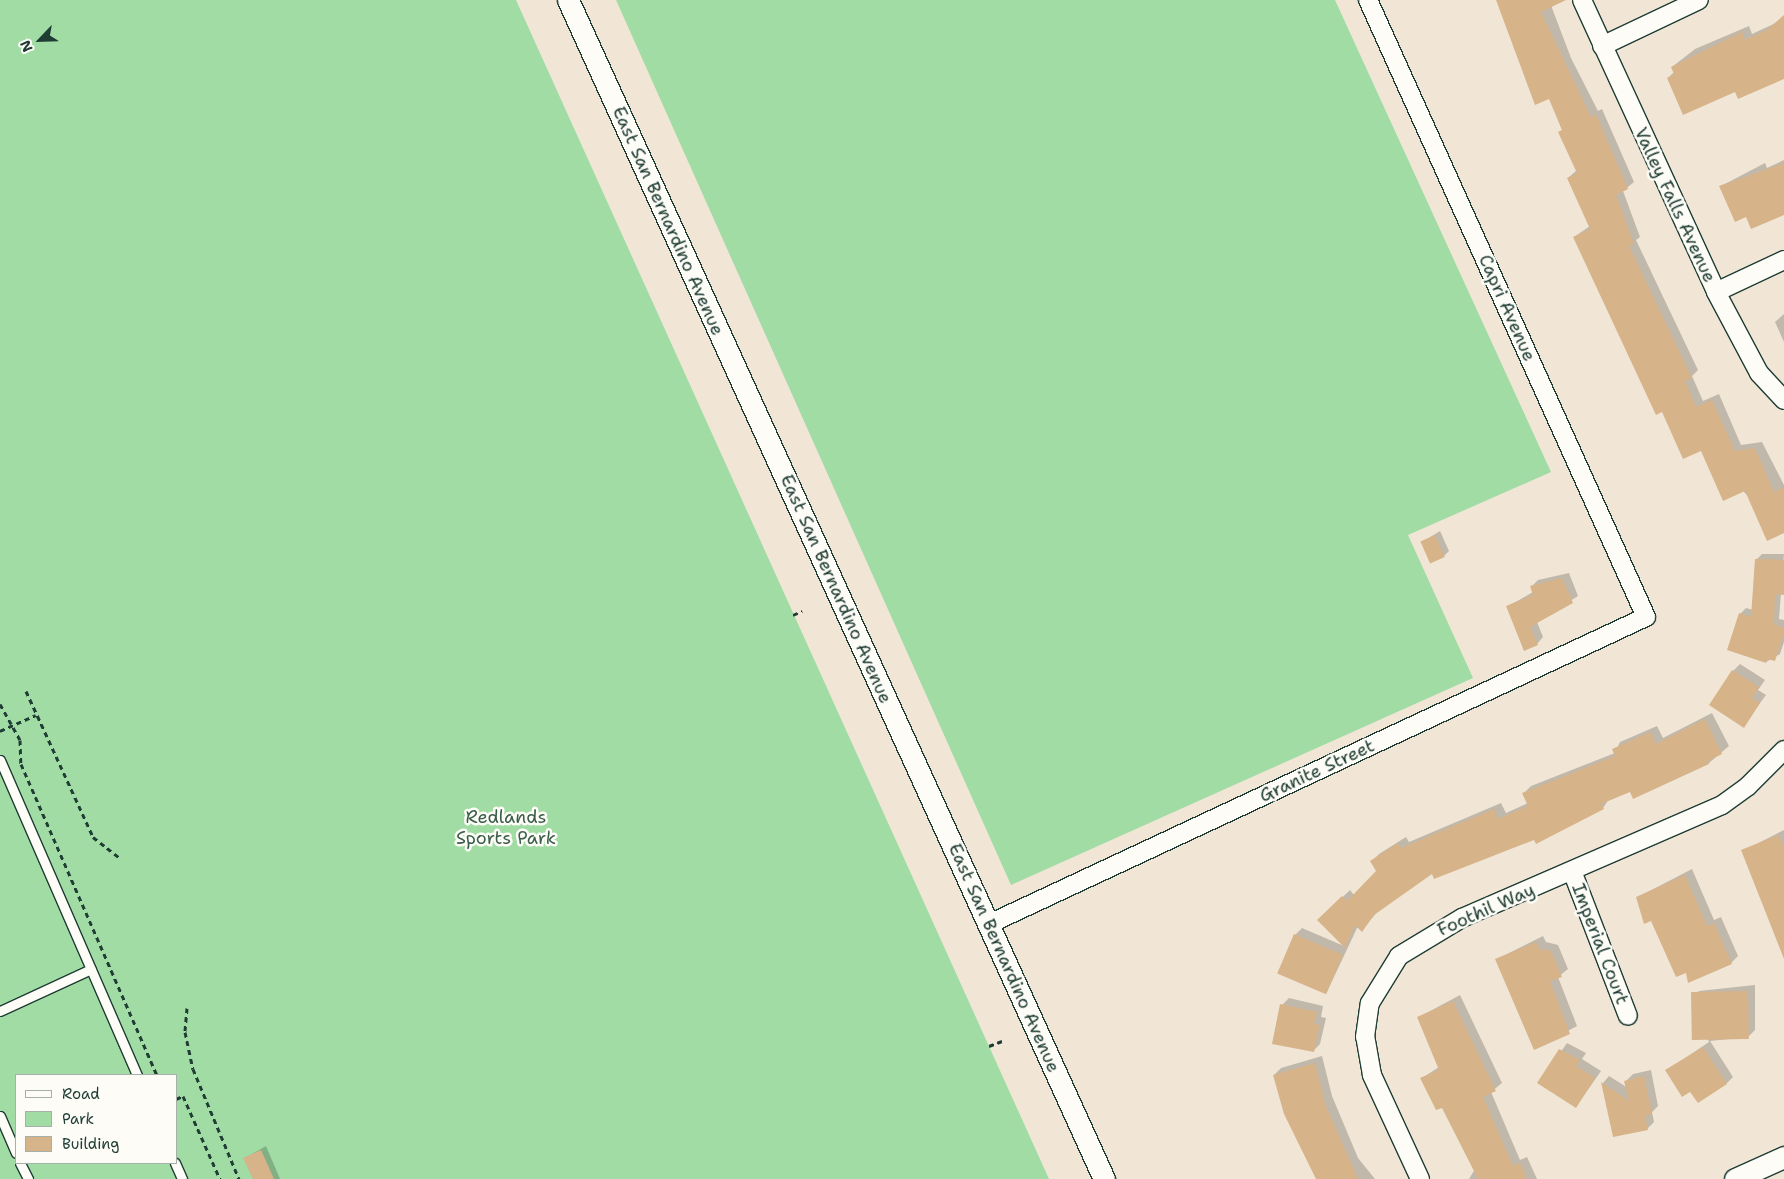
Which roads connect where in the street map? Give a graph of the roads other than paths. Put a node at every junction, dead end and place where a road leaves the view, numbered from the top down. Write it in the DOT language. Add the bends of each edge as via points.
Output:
graph roads {
  1 [pos="568,0"];
  2 [pos="1368,0"];
  3 [pos="1582,0"];
  4 [pos="1699,0"];
  5 [pos="1602,46"];
  6 [pos="1784,260"];
  7 [pos="1716,292"];
  8 [pos="1784,400"];
  9 [pos="1646,617"];
  10 [pos="1782,757"];
  11 [pos="0,760"];
  12 [pos="1572,871"];
  13 [pos="989,924"];
  14 [pos="91,969"];
  15 [pos="0,1011"];
  16 [pos="1628,1016"];
  17 [pos="137,1074"];
  18 [pos="0,1116"];
  19 [pos="15,1151"];
  20 [pos="1784,1157"];
  21 [pos="20,1164"];
  22 [pos="175,1164"];
  23 [pos="1739,1178"];
  24 [pos="28,1179"];
  25 [pos="182,1179"];
  26 [pos="1104,1179"];
  27 [pos="1420,1179"];
  1 -- 13 [label="street, East San Bernardino Avenue"];
  2 -- 9 [label="street, Capri Avenue"];
  3 -- 5 [label="street, Valley Falls Avenue"];
  4 -- 5 [label="street"];
  5 -- 7 [label="street, Valley Falls Avenue"];
  6 -- 7 [label="street"];
  7 -- 8 [label="street, Valley Falls Avenue" via="1759,373"];
  9 -- 13 [label="street, Granite Street"];
  10 -- 12 [label="street, Foothil Way" via="1722,805"];
  11 -- 14 [label="lane"];
  12 -- 16 [label="street, Imperial Court"];
  12 -- 27 [label="street, Foothil Way" via="1414,944 1384,976 1375,994 1365,1037 1372,1075"];
  13 -- 26 [label="street, East San Bernardino Avenue"];
  14 -- 15 [label="lane"];
  14 -- 17 [label="lane"];
  18 -- 19 [label="lane"];
  20 -- 23 [label="street"];
  21 -- 24 [label="lane"];
  22 -- 25 [label="lane"];
}
